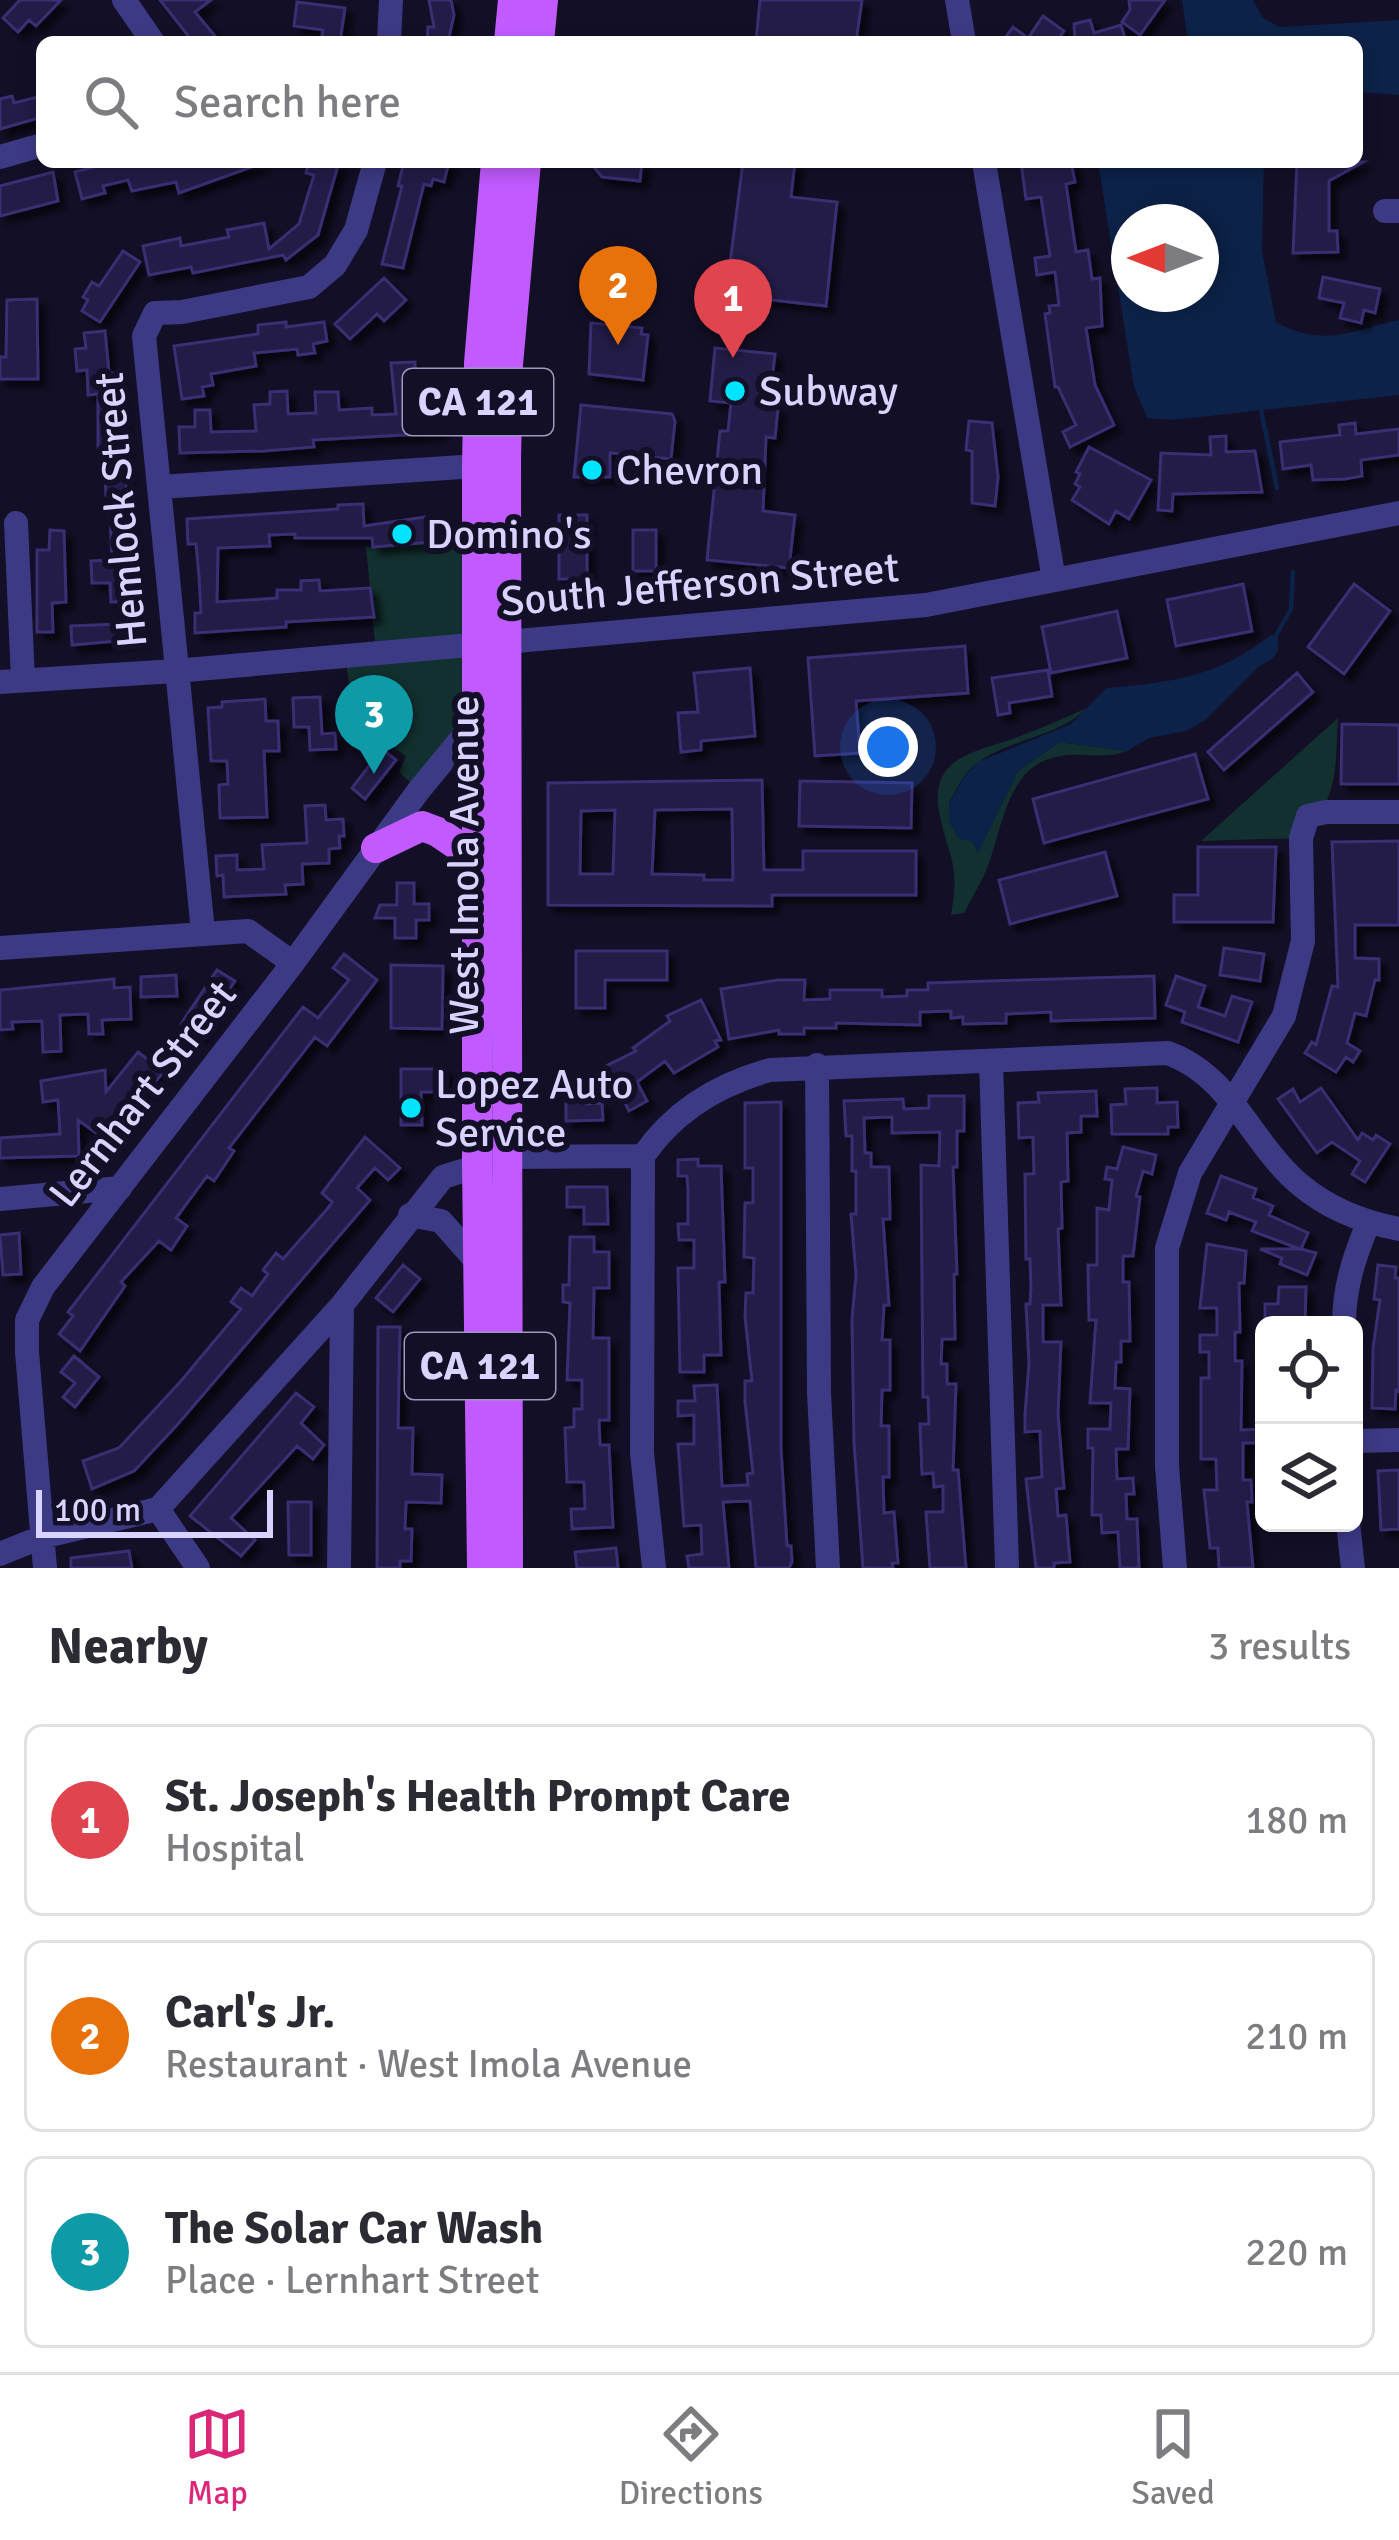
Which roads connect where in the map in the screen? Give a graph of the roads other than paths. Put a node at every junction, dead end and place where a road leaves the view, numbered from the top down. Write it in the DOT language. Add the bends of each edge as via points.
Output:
graph roads {
  1 [pos="124,0"];
  2 [pos="391,0"];
  3 [pos="513,0"];
  4 [pos="543,0"];
  5 [pos="957,0"];
  6 [pos="149,36"];
  7 [pos="389,36"];
  8 [pos="510,36"];
  9 [pos="539,36"];
  10 [pos="963,36"];
  11 [pos="36,147"];
  12 [pos="0,157"];
  13 [pos="373,168"];
  14 [pos="495,168"];
  15 [pos="525,168"];
  16 [pos="985,168"];
  17 [pos="477,466"];
  18 [pos="160,487"];
  19 [pos="1399,513"];
  20 [pos="16,523"];
  21 [pos="1054,580"];
  22 [pos="492,642"];
  23 [pos="175,671"];
  24 [pos="12,681"];
  25 [pos="476,721"];
  26 [pos="1399,812"];
  27 [pos="376,848"];
  28 [pos="476,858"];
  29 [pos="202,932"];
  30 [pos="0,948"];
  31 [pos="293,963"];
  32 [pos="991,1061"];
  33 [pos="817,1066"];
  34 [pos="1232,1100"];
  35 [pos="643,1156"];
  36 [pos="492,1161"];
  37 [pos="120,1188"];
  38 [pos="0,1198"];
  39 [pos="410,1215"];
  40 [pos="1368,1223"];
  41 [pos="1399,1229"];
  42 [pos="479,1264"];
  43 [pos="342,1305"];
  44 [pos="1344,1316"];
  45 [pos="1399,1440"];
  46 [pos="1363,1441"];
  47 [pos="158,1509"];
  48 [pos="1349,1532"];
  49 [pos="42,1537"];
  50 [pos="0,1554"];
  51 [pos="45,1568"];
  52 [pos="198,1568"];
  53 [pos="339,1568"];
  54 [pos="482,1568"];
  55 [pos="508,1568"];
  56 [pos="654,1568"];
  57 [pos="828,1568"];
  58 [pos="1006,1568"];
  59 [pos="1174,1568"];
  60 [pos="1353,1568"];
  1 -- 6 [label="street"];
  2 -- 7 [label="street"];
  3 -- 8 [label="main road"];
  4 -- 9 [label="main road"];
  5 -- 10 [label="street"];
  11 -- 12 [label="street"];
  13 -- 18 [label="street, Hemlock Street" via="356,230 335,265 309,287 155,313 144,336"];
  14 -- 17 [label="main road, West Imola Avenue / CA 121"];
  15 -- 22 [label="main road, West Imola Avenue / CA 121"];
  16 -- 21 [label="street"];
  17 -- 18 [label="street"];
  17 -- 22 [label="main road, West Imola Avenue / CA 121"];
  18 -- 23 [label="street, Hemlock Street"];
  19 -- 21 [label="street, South Jefferson Street"];
  20 -- 24 [label="street"];
  21 -- 22 [label="street, South Jefferson Street" via="926,605"];
  22 -- 23 [label="street, South Jefferson Street"];
  22 -- 25 [label="main road, West Imola Avenue / CA 121"];
  22 -- 36 [label="main road, West Imola Avenue / CA 121"];
  23 -- 24 [label="street, South Jefferson Street"];
  23 -- 29 [label="street, Hemlock Street"];
  25 -- 27 [label="street, Lernhart Street"];
  25 -- 28 [label="main road, West Imola Avenue / CA 121"];
  26 -- 34 [label="street" via="1308,816 1301,838 1303,941 1284,1016"];
  27 -- 28 [label="main road" via="422,826"];
  27 -- 31 [label="street, Lernhart Street"];
  28 -- 36 [label="main road, West Imola Avenue / CA 121"];
  29 -- 30 [label="street"];
  29 -- 31 [label="street" via="248,931"];
  31 -- 37 [label="street, Lernhart Street"];
  32 -- 33 [label="street"];
  32 -- 34 [label="street" via="1168,1053 1202,1070"];
  32 -- 58 [label="street"];
  33 -- 35 [label="street" via="770,1070 708,1093"];
  33 -- 57 [label="street"];
  34 -- 40 [label="street" via="1297,1182"];
  34 -- 59 [label="street" via="1190,1173 1167,1248"];
  35 -- 36 [label="street"];
  35 -- 56 [label="street" via="642,1453"];
  36 -- 39 [label="street" via="443,1177"];
  36 -- 42 [label="main road, West Imola Avenue / CA 121"];
  36 -- 55 [label="main road, West Imola Avenue / CA 121"];
  37 -- 38 [label="street"];
  37 -- 49 [label="street, Lernhart Street" via="43,1287 28,1320"];
  39 -- 42 [label="street" via="441,1221"];
  39 -- 43 [label="street"];
  40 -- 41 [label="street"];
  40 -- 44 [label="street"];
  42 -- 54 [label="main road, West Imola Avenue / CA 121"];
  43 -- 47 [label="street"];
  43 -- 53 [label="street"];
  45 -- 46 [label="street"];
  47 -- 49 [label="street"];
  47 -- 52 [label="street"];
  48 -- 60 [label="street"];
  49 -- 50 [label="street"];
  49 -- 51 [label="street, Lernhart Street"];
}
